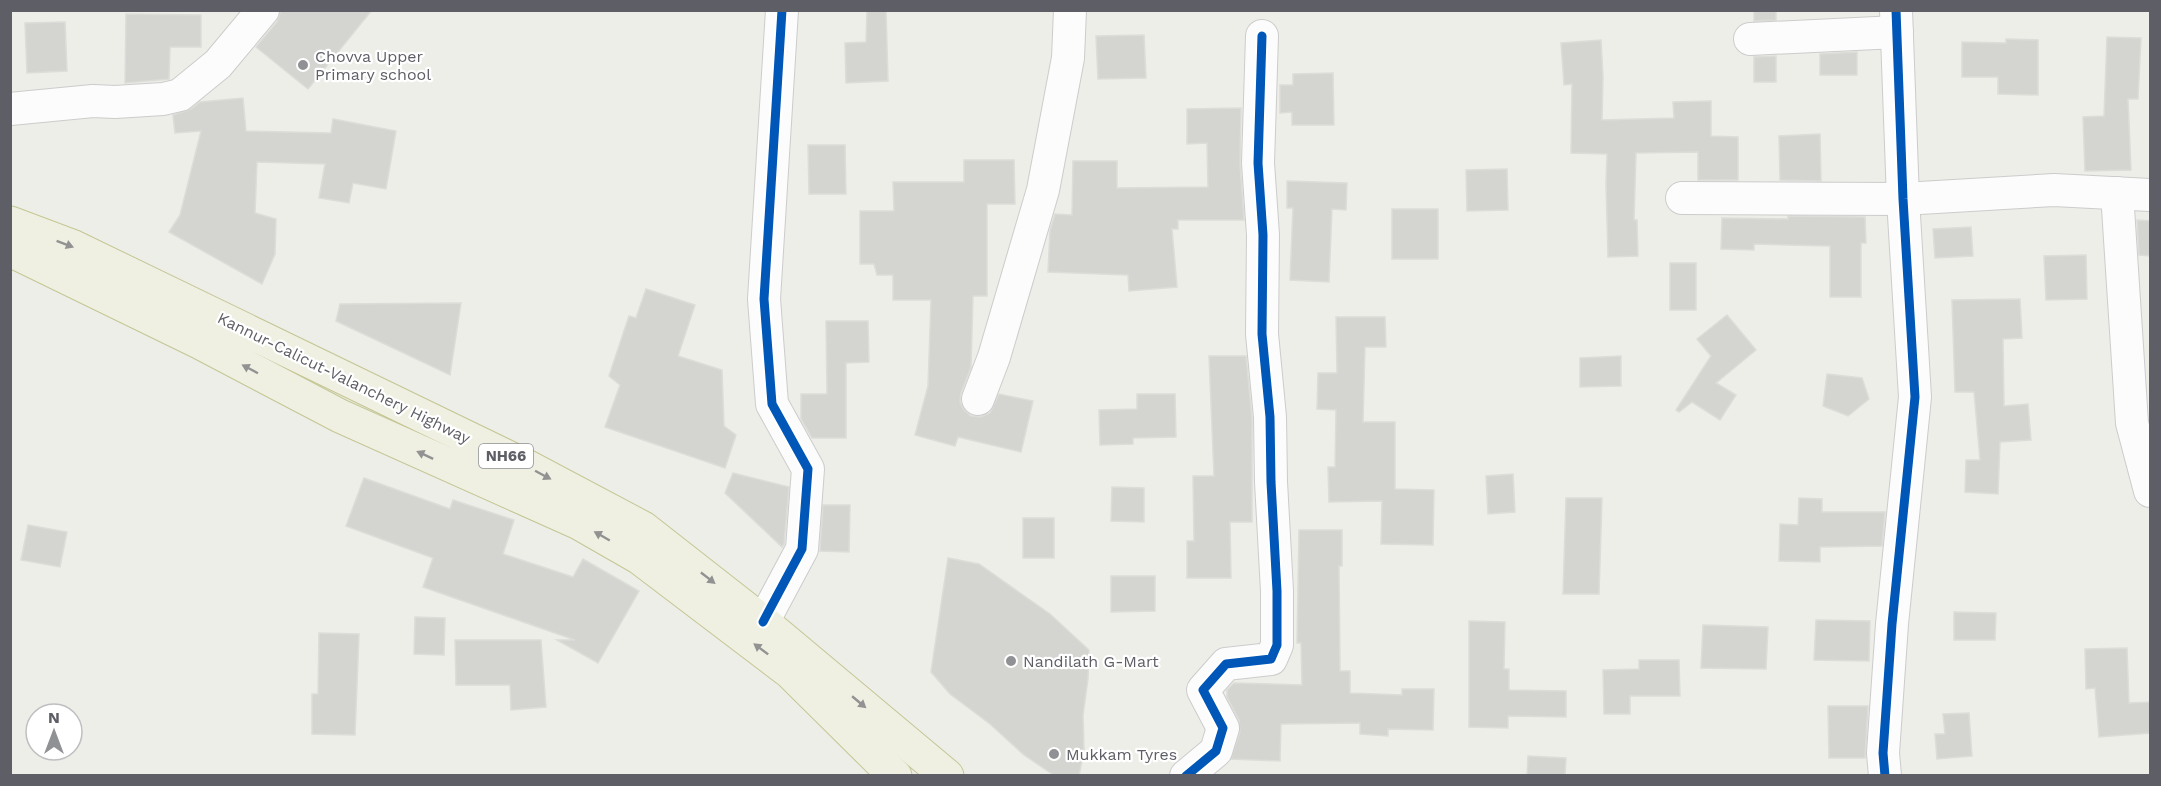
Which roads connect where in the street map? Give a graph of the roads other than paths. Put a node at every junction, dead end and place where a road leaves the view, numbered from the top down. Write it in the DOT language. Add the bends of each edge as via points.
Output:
graph roads {
  1 [pos="263,10"];
  2 [pos="782,10"];
  3 [pos="1070,10"];
  4 [pos="1896,21"];
  5 [pos="1262,36"];
  6 [pos="1750,39"];
  7 [pos="10,109"];
  8 [pos="2117,193"];
  9 [pos="2151,195"];
  10 [pos="1682,198"];
  11 [pos="1903,199"];
  12 [pos="10,223"];
  13 [pos="10,250"];
  14 [pos="978,399"];
  15 [pos="2151,491"];
  16 [pos="763,622"];
  17 [pos="895,776"];
  18 [pos="947,776"];
  19 [pos="1186,776"];
  20 [pos="1885,776"];
  1 -- 7 [label="street" via="218,64 180,95"];
  2 -- 16 [label="street" via="764,299 772,404 808,469 802,549"];
  3 -- 14 [label="street" via="1068,58 1043,190"];
  4 -- 6 [label="street"];
  4 -- 11 [label="street"];
  5 -- 19 [label="street" via="1258,163 1263,235 1262,334 1270,417 1277,645 1271,659 1226,664 1203,690 1223,728 1216,751"];
  8 -- 9 [label="street"];
  8 -- 11 [label="street" via="2054,190"];
  8 -- 15 [label="street" via="2132,423"];
  10 -- 11 [label="street"];
  11 -- 20 [label="street" via="1915,397 1892,624 1883,753"];
  12 -- 16 [label="highway, Kannur-Calicut-Valanchery Highway / NH66, one-way" via="74,247 549,478 643,528"];
  17 -- 13 [label="highway, Kannur-Calicut-Valanchery Highway, one-way" via="790,672 640,558 579,523 340,416"];
  16 -- 18 [label="highway, Kannur-Calicut-Valanchery Highway / NH66, one-way"];
}
